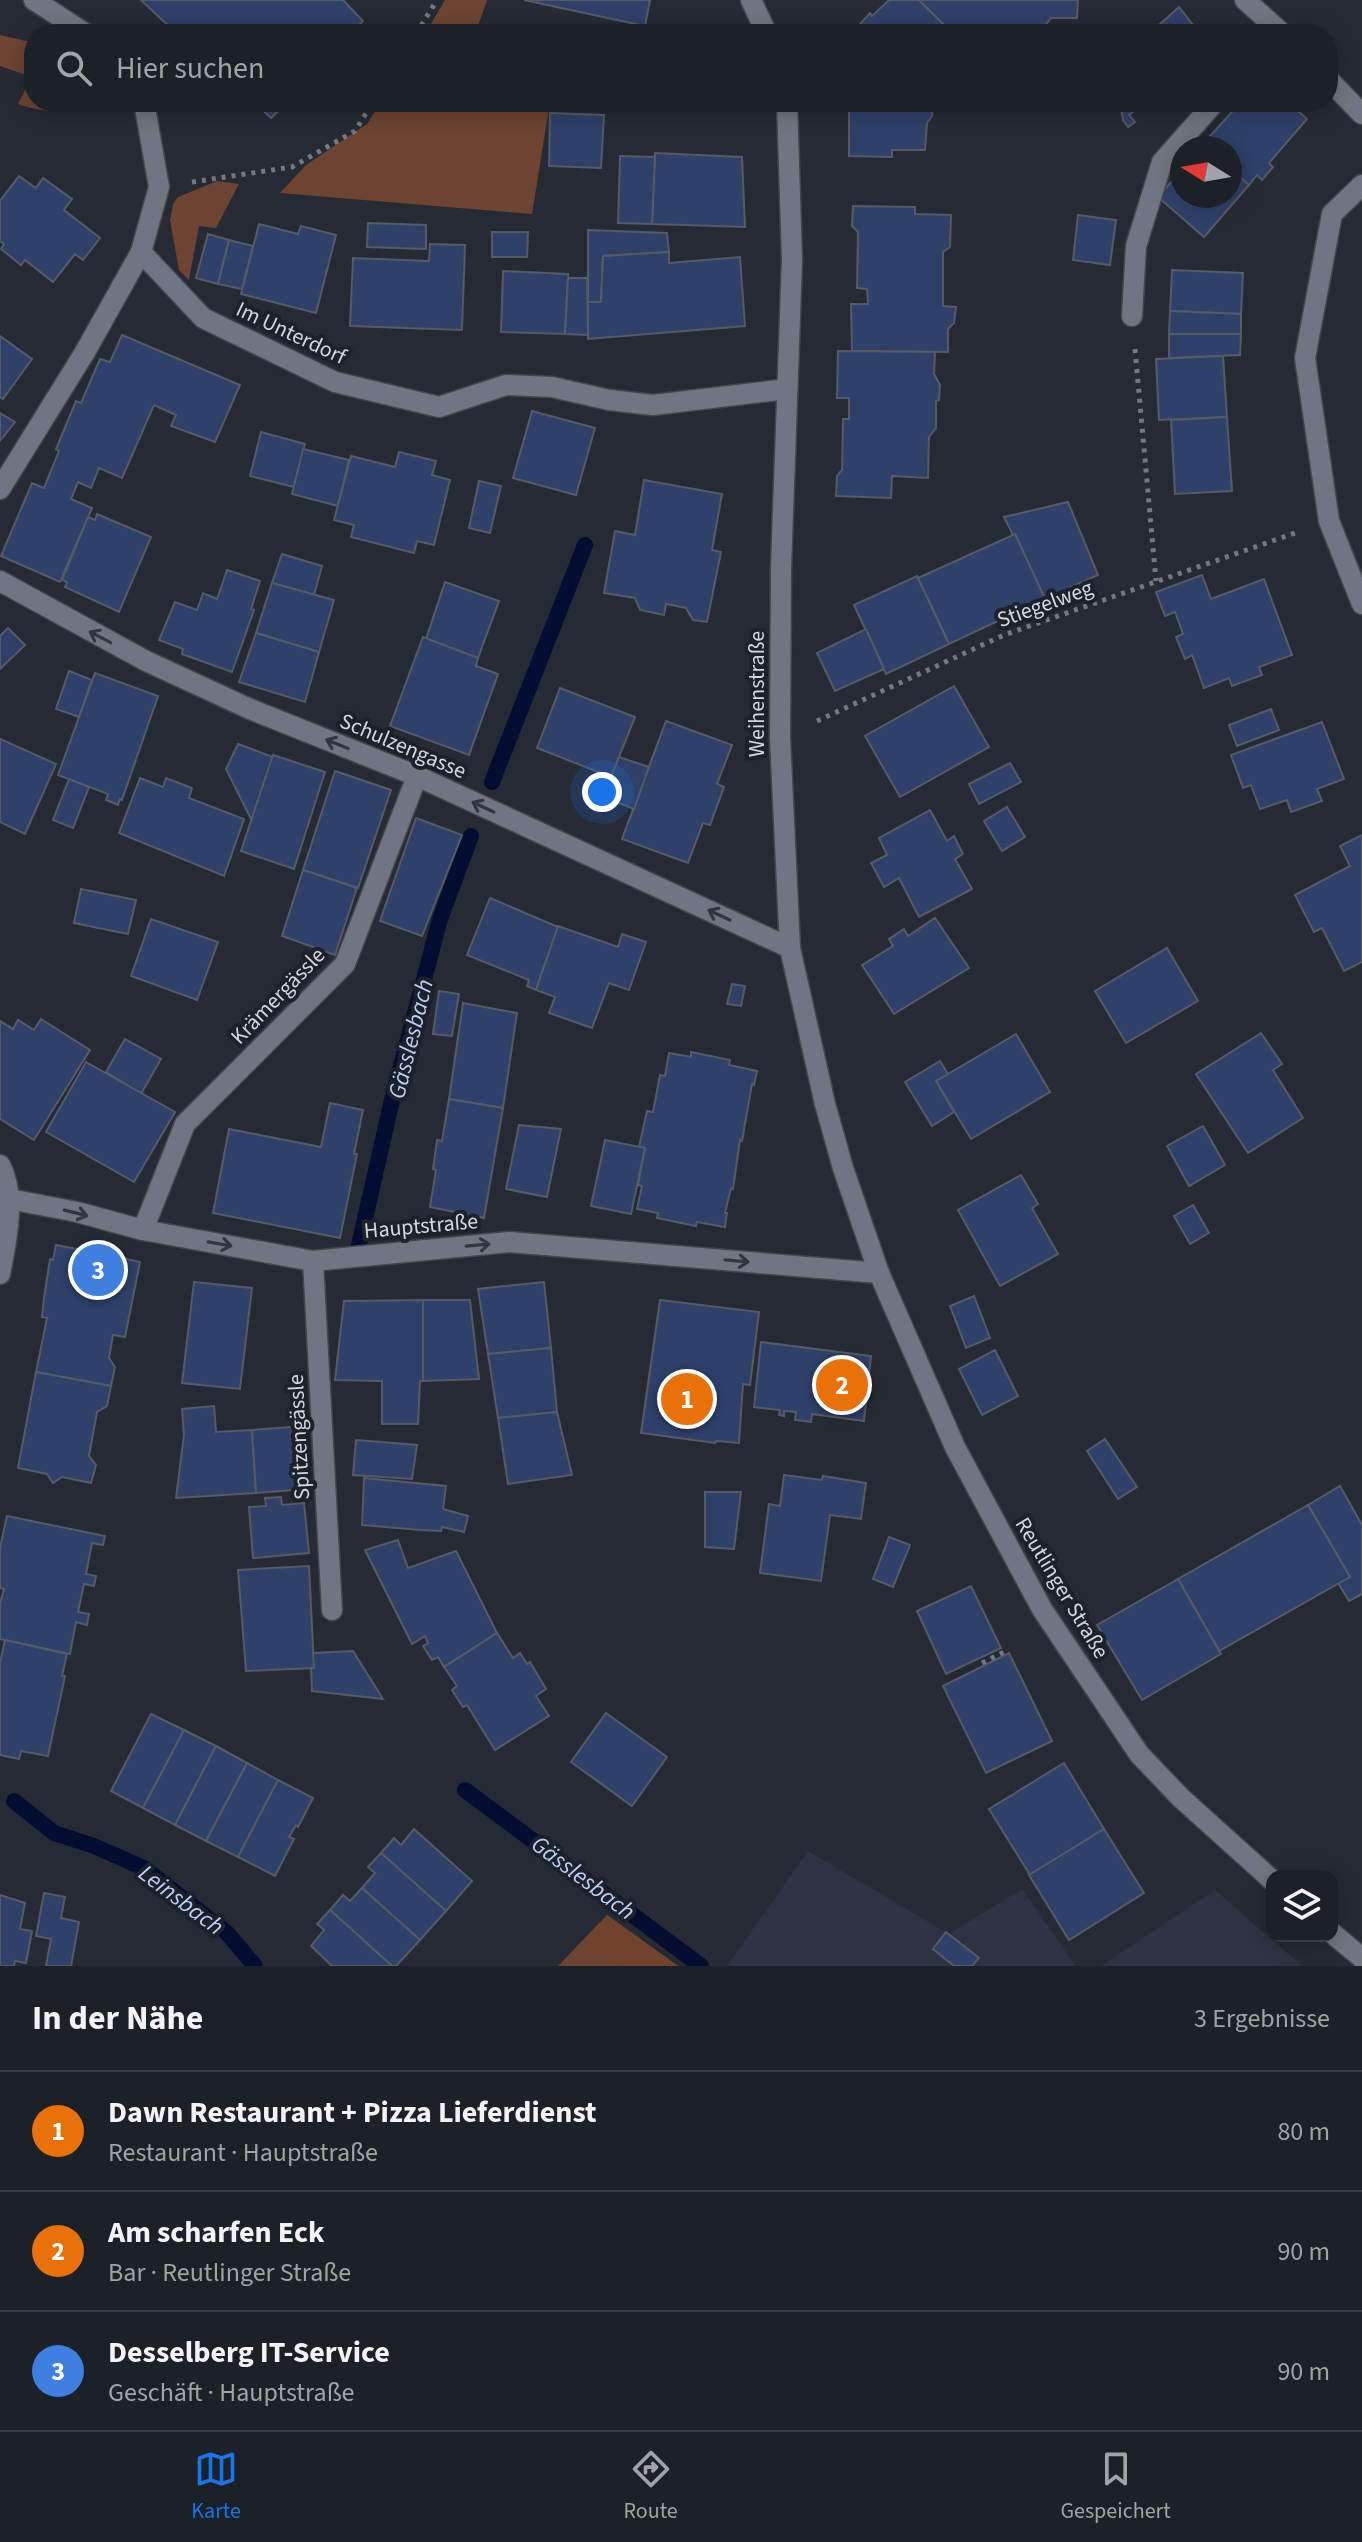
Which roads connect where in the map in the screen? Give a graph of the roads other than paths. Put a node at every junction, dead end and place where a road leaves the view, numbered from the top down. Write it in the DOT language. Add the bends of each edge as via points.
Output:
graph roads {
  1 [pos="34,0"];
  2 [pos="751,0"];
  3 [pos="761,0"];
  4 [pos="1245,0"];
  5 [pos="71,24"];
  6 [pos="762,24"];
  7 [pos="764,24"];
  8 [pos="1270,24"];
  9 [pos="1338,89"];
  10 [pos="146,112"];
  11 [pos="787,112"];
  12 [pos="1206,112"];
  13 [pos="1362,114"];
  14 [pos="1362,185"];
  15 [pos="141,252"];
  16 [pos="1132,316"];
  17 [pos="787,389"];
  18 [pos="0,489"];
  19 [pos="0,581"];
  20 [pos="1362,604"];
  21 [pos="417,776"];
  22 [pos="790,948"];
  23 [pos="0,1165"];
  24 [pos="9,1199"];
  25 [pos="143,1230"];
  26 [pos="313,1261"];
  27 [pos="879,1273"];
  28 [pos="0,1274"];
  29 [pos="332,1610"];
  30 [pos="1266,1875"];
  31 [pos="1338,1938"];
  32 [pos="1362,1958"];
  1 -- 5 [label="street"];
  2 -- 6 [label="street"];
  3 -- 7 [label="street"];
  4 -- 8 [label="street"];
  9 -- 13 [label="street"];
  10 -- 15 [label="street" via="159,187"];
  11 -- 17 [label="street, Weihenstraße" via="792,260"];
  12 -- 16 [label="street" via="1162,162 1136,246"];
  14 -- 20 [label="street" via="1332,214 1305,358 1329,521"];
  15 -- 17 [label="street, Im Unterdorf" via="203,318 335,382 439,407 506,385 552,387 653,405"];
  15 -- 18 [label="street"];
  17 -- 22 [label="street, Weihenstraße" via="780,738"];
  21 -- 19 [label="street, Schulzengasse, one-way" via="146,661"];
  22 -- 21 [label="street, Schulzengasse, one-way"];
  21 -- 25 [label="street, Krämergässle" via="345,964 185,1124"];
  22 -- 27 [label="street, Weihenstraße" via="829,1117"];
  23 -- 24 [label="street"];
  24 -- 25 [label="street, Hauptstraße, one-way"];
  24 -- 28 [label="street"];
  25 -- 26 [label="street, Hauptstraße, one-way"];
  26 -- 27 [label="street, Hauptstraße, one-way" via="509,1242"];
  26 -- 29 [label="street, Spitzengässle"];
  27 -- 30 [label="street, Reutlinger Straße" via="955,1447 1042,1609 1139,1754"];
  31 -- 32 [label="street"];
}
